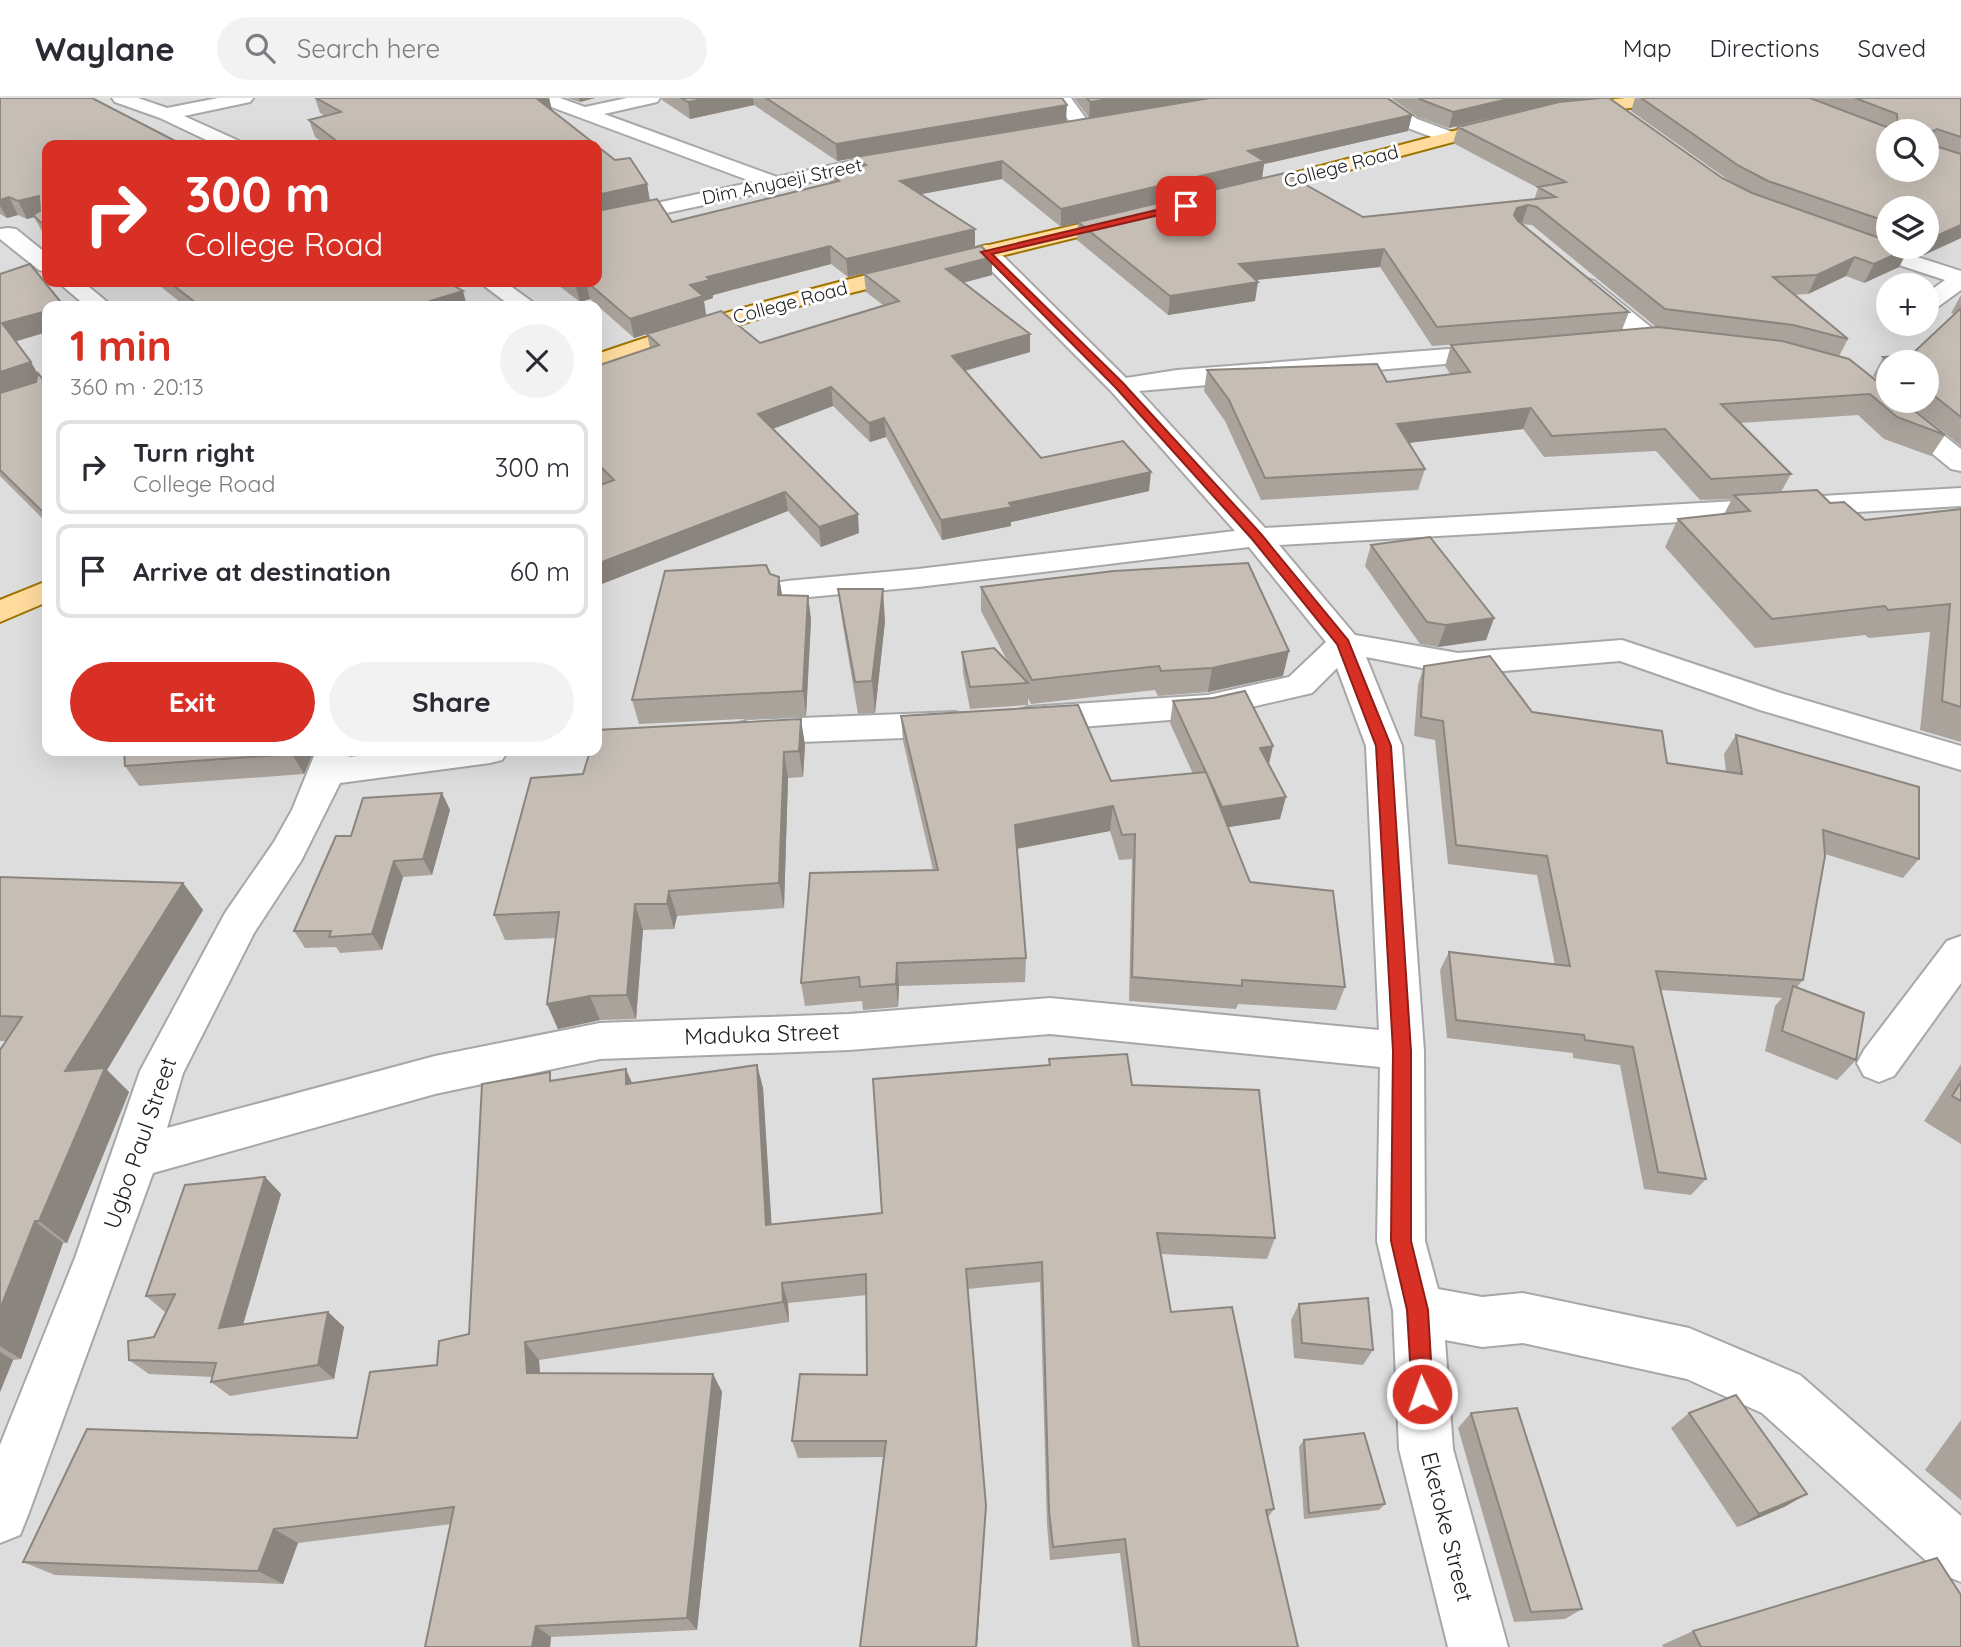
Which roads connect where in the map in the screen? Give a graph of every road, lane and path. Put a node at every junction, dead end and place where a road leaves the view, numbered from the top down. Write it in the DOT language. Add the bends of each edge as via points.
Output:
graph roads {
  1 [pos="121,98"];
  2 [pos="244,98"];
  3 [pos="544,98"];
  4 [pos="651,98"];
  5 [pos="1062,98"];
  6 [pos="1374,98"];
  7 [pos="1683,98"];
  8 [pos="1605,104"];
  9 [pos="583,113"];
  10 [pos="166,114"];
  11 [pos="1635,125"];
  12 [pos="1058,132"];
  13 [pos="1448,137"];
  14 [pos="221,140"];
  15 [pos="928,152"];
  16 [pos="774,183"];
  17 [pos="1228,196"];
  18 [pos="1146,215"];
  19 [pos="602,221"];
  20 [pos="34,226"];
  21 [pos="1829,234"];
  22 [pos="4,235"];
  23 [pos="986,252"];
  24 [pos="42,262"];
  25 [pos="1564,268"];
  26 [pos="1961,278"];
  27 [pos="75,287"];
  28 [pos="498,287"];
  29 [pos="1939,295"];
  30 [pos="94,301"];
  31 [pos="518,301"];
  32 [pos="1649,338"];
  33 [pos="1622,341"];
  34 [pos="1676,341"];
  35 [pos="1526,349"];
  36 [pos="602,360"];
  37 [pos="1120,386"];
  38 [pos="1899,413"];
  39 [pos="1961,463"];
  40 [pos="1961,497"];
  41 [pos="1257,537"];
  42 [pos="787,590"];
  43 [pos="42,592"];
  44 [pos="0,612"];
  45 [pos="1344,643"];
  46 [pos="717,733"];
  47 [pos="410,756"];
  48 [pos="1961,758"];
  49 [pos="330,761"];
  50 [pos="1961,952"];
  51 [pos="1402,1051"];
  52 [pos="1879,1063"];
  53 [pos="135,1157"];
  54 [pos="1418,1310"];
  55 [pos="0,1515"];
  56 [pos="1961,1554"];
  57 [pos="1478,1647"];
  1 -- 10 [label="street"];
  2 -- 10 [label="street"];
  3 -- 9 [label="street"];
  4 -- 9 [label="street"];
  5 -- 12 [label="street" via="1090,126"];
  6 -- 13 [label="street" via="1411,122"];
  7 -- 8 [label="main road, College Road"];
  8 -- 11 [label="street"];
  8 -- 13 [label="main road, College Road"];
  9 -- 16 [label="street"];
  10 -- 14 [label="street"];
  13 -- 17 [label="main road, College Road"];
  15 -- 16 [label="street, Dim Anyaeji Street"];
  16 -- 19 [label="street, Dim Anyaeji Street"];
  18 -- 23 [label="main road, College Road"];
  20 -- 22 [label="street"];
  21 -- 26 [label="street"];
  22 -- 24 [label="street"];
  23 -- 36 [label="main road, College Road" via="780,303"];
  23 -- 37 [label="street, Eketoke Street"];
  25 -- 32 [label="street"];
  26 -- 29 [label="street"];
  27 -- 30 [label="street"];
  28 -- 31 [label="street"];
  32 -- 33 [label="street"];
  32 -- 34 [label="street"];
  35 -- 37 [label="street" via="1177,377"];
  37 -- 41 [label="street, Eketoke Street"];
  38 -- 39 [label="street"];
  40 -- 41 [label="street"];
  41 -- 42 [label="street"];
  41 -- 45 [label="street, Eketoke Street"];
  43 -- 44 [label="main road"];
  45 -- 46 [label="street" via="1300,685 1221,704 993,721"];
  45 -- 48 [label="street" via="1458,664 1622,650 1772,702"];
  45 -- 51 [label="street, Eketoke Street" via="1384,746"];
  47 -- 49 [label="street"];
  49 -- 53 [label="street, Ugbo Paul Street" via="288,850 239,924 162,1070"];
  50 -- 52 [label="street"];
  51 -- 53 [label="street, Maduka Street" via="1049,1016 849,1032 600,1041 435,1075"];
  51 -- 54 [label="street, Eketoke Street" via="1401,1241"];
  53 -- 55 [label="street, Ugbo Paul Street"];
  54 -- 56 [label="street" via="1482,1322 1523,1318 1689,1354 1781,1394"];
  54 -- 57 [label="street, Eketoke Street" via="1426,1449"];
}
